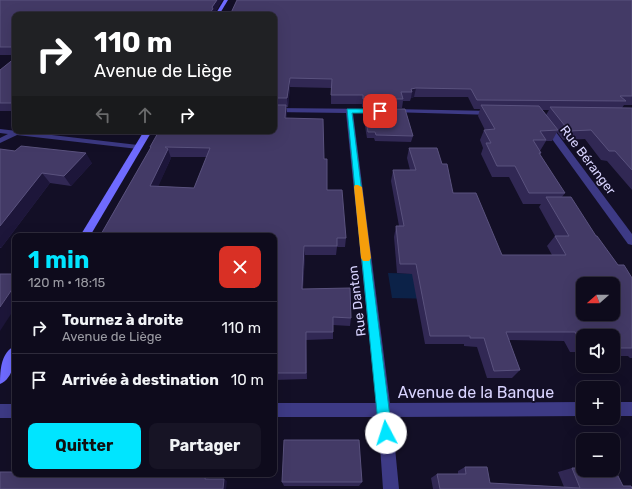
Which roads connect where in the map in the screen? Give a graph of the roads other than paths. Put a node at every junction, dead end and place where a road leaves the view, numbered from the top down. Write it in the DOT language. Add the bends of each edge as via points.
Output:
graph roads {
  1 [pos="226,0"];
  2 [pos="219,12"];
  3 [pos="277,110"];
  4 [pos="349,111"];
  5 [pos="498,113"];
  6 [pos="542,120"];
  7 [pos="0,131"];
  8 [pos="12,132"];
  9 [pos="14,134"];
  10 [pos="25,134"];
  11 [pos="146,134"];
  12 [pos="0,141"];
  13 [pos="138,147"];
  14 [pos="87,233"];
  15 [pos="632,241"];
  16 [pos="12,357"];
  17 [pos="0,377"];
  18 [pos="384,409"];
  19 [pos="576,409"];
  20 [pos="620,409"];
  21 [pos="632,409"];
  22 [pos="277,410"];
  23 [pos="0,411"];
  24 [pos="12,411"];
  25 [pos="391,489"];
  1 -- 2 [label="street"];
  3 -- 4 [label="street"];
  4 -- 5 [label="street"];
  4 -- 18 [label="street, Rue Danton"];
  6 -- 15 [label="street, Rue Béranger"];
  7 -- 8 [label="street"];
  9 -- 12 [label="street"];
  10 -- 13 [label="street"];
  11 -- 13 [label="street"];
  13 -- 14 [label="street"];
  16 -- 17 [label="street"];
  18 -- 19 [label="street, Avenue de la Banque"];
  18 -- 22 [label="street, Avenue de la Banque"];
  18 -- 25 [label="street, Rue Danton"];
  20 -- 21 [label="street"];
  23 -- 24 [label="street"];
}
